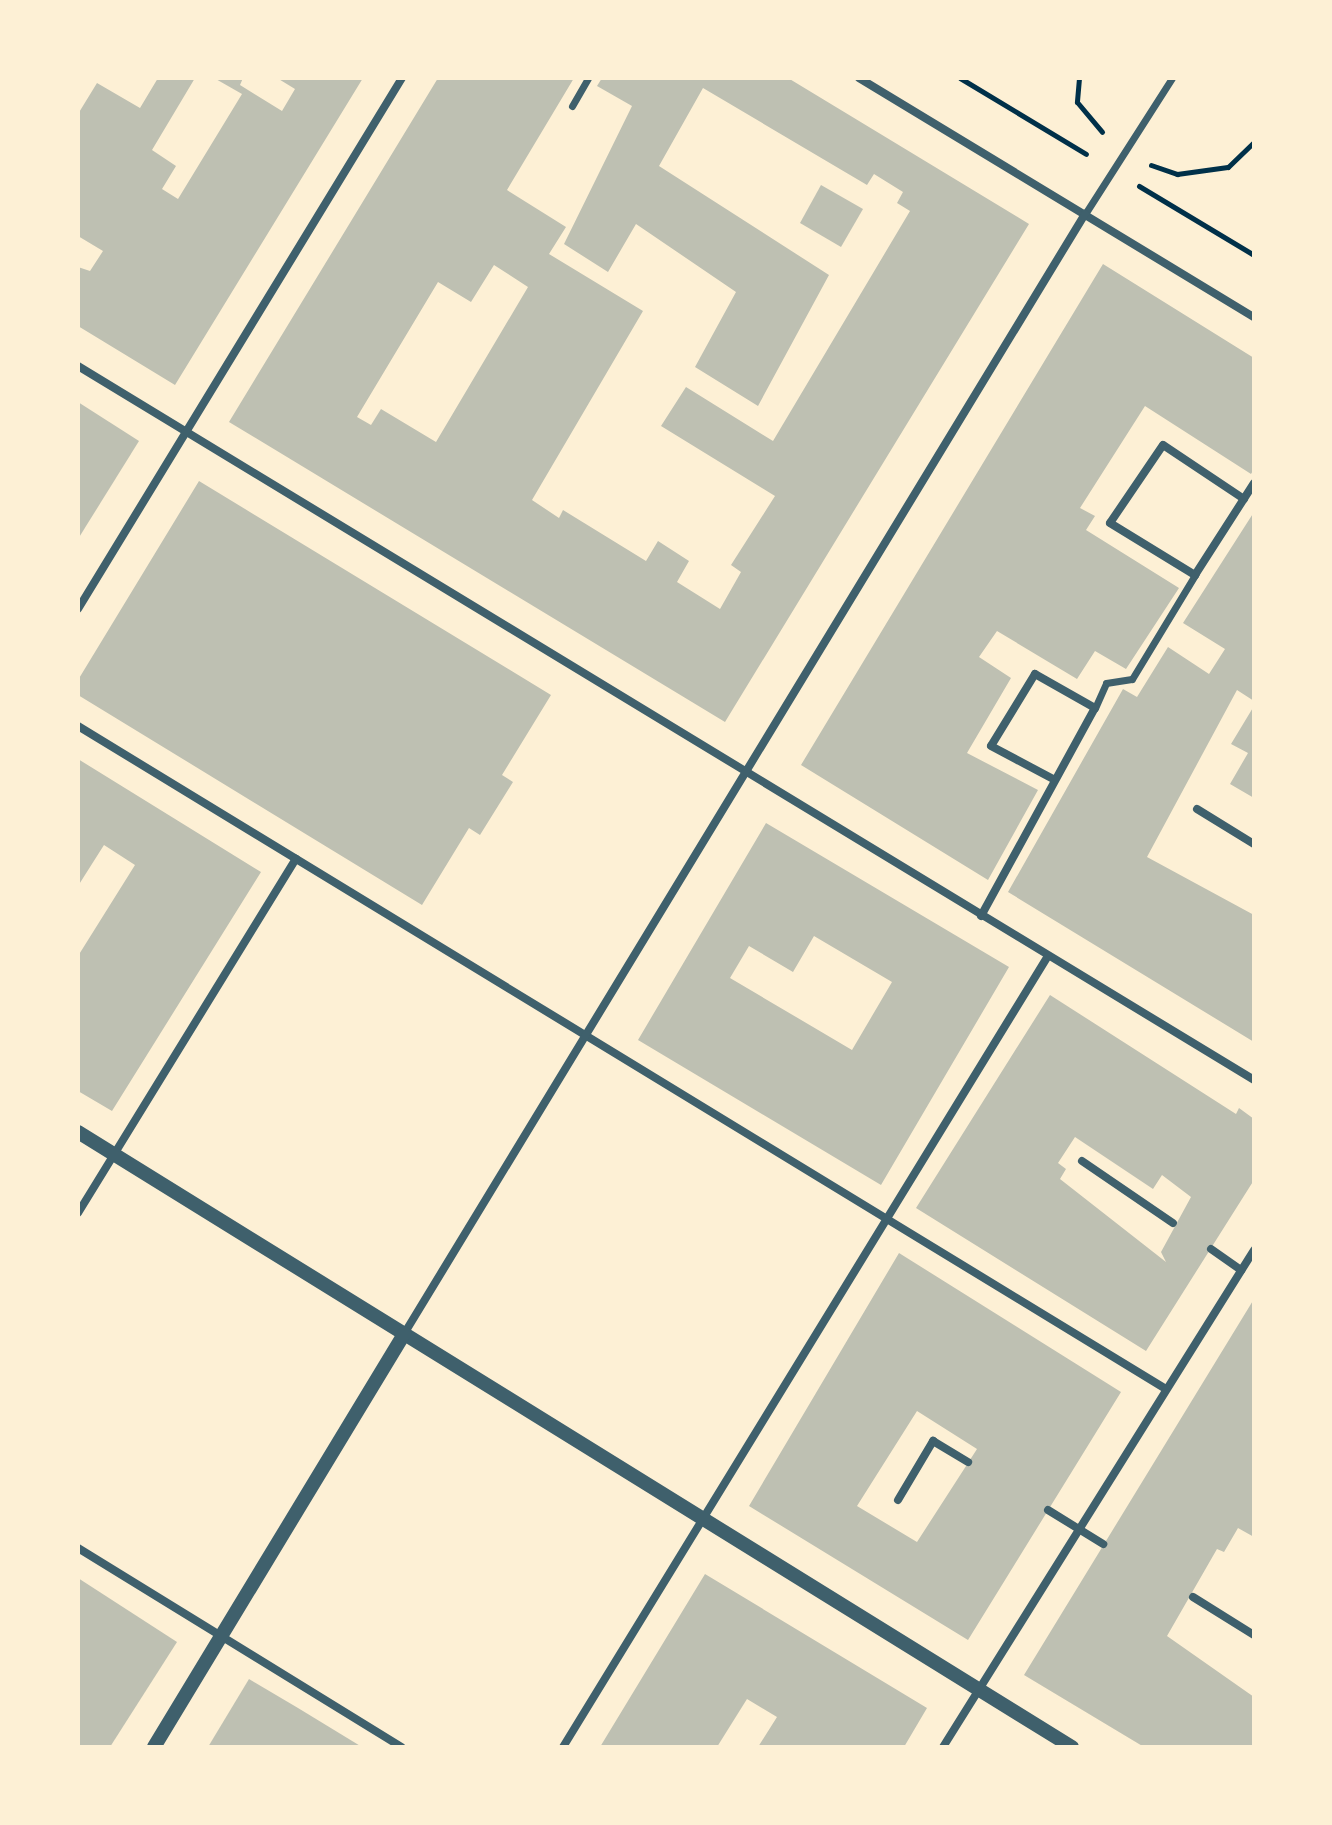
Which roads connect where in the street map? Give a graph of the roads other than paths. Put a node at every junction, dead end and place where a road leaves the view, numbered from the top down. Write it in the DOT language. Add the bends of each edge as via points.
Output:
graph roads {
  1 [pos="402,78"];
  2 [pos="588,78"];
  3 [pos="859,78"];
  4 [pos="881,78"];
  5 [pos="1172,78"];
  6 [pos="875,87"];
  7 [pos="572,106"];
  8 [pos="1085,214"];
  9 [pos="1254,317"];
  10 [pos="78,366"];
  11 [pos="187,431"];
  12 [pos="1254,483"];
  13 [pos="1244,499"];
  14 [pos="1195,575"];
  15 [pos="78,609"];
  16 [pos="1095,708"];
  17 [pos="78,726"];
  18 [pos="746,772"];
  19 [pos="1055,780"];
  20 [pos="1197,809"];
  21 [pos="1254,844"];
  22 [pos="296,859"];
  23 [pos="981,916"];
  24 [pos="1048,956"];
  25 [pos="585,1036"];
  26 [pos="1254,1080"];
  27 [pos="78,1132"];
  28 [pos="114,1155"];
  29 [pos="1082,1161"];
  30 [pos="78,1213"];
  31 [pos="886,1219"];
  32 [pos="1173,1223"];
  33 [pos="1211,1249"];
  34 [pos="1254,1250"];
  35 [pos="1241,1270"];
  36 [pos="404,1334"];
  37 [pos="1166,1389"];
  38 [pos="968,1462"];
  39 [pos="898,1500"];
  40 [pos="1048,1510"];
  41 [pos="703,1518"];
  42 [pos="1079,1529"];
  43 [pos="1103,1544"];
  44 [pos="78,1548"];
  45 [pos="1193,1597"];
  46 [pos="1254,1635"];
  47 [pos="221,1636"];
  48 [pos="979,1690"];
  49 [pos="154,1747"];
  50 [pos="402,1747"];
  51 [pos="563,1747"];
  52 [pos="943,1747"];
  53 [pos="1072,1747"];
  1 -- 11 [label="street"];
  2 -- 7 [label="street"];
  3 -- 6 [label="street"];
  4 -- 6 [label="street"];
  5 -- 8 [label="street"];
  6 -- 8 [label="street"];
  8 -- 9 [label="street"];
  8 -- 18 [label="street"];
  10 -- 11 [label="street"];
  11 -- 15 [label="street"];
  11 -- 18 [label="street"];
  12 -- 13 [label="street"];
  13 -- 14 [label="street"];
  13 -- 14 [label="street" via="1163,445 1110,523"];
  14 -- 16 [label="street" via="1132,679 1106,683"];
  16 -- 19 [label="street"];
  16 -- 19 [label="street" via="1035,674 991,746"];
  17 -- 22 [label="street"];
  18 -- 23 [label="street"];
  18 -- 25 [label="street"];
  19 -- 23 [label="street"];
  20 -- 21 [label="street"];
  22 -- 25 [label="street"];
  22 -- 28 [label="street"];
  23 -- 24 [label="street"];
  24 -- 26 [label="street"];
  24 -- 31 [label="street"];
  25 -- 31 [label="street"];
  25 -- 36 [label="street"];
  27 -- 28 [label="street"];
  28 -- 30 [label="street"];
  28 -- 36 [label="street"];
  29 -- 32 [label="street"];
  31 -- 37 [label="street"];
  31 -- 41 [label="street"];
  33 -- 35 [label="street"];
  34 -- 35 [label="street"];
  35 -- 37 [label="street"];
  36 -- 41 [label="street"];
  36 -- 47 [label="street"];
  37 -- 42 [label="street"];
  38 -- 39 [label="street" via="933,1441"];
  40 -- 42 [label="street"];
  41 -- 48 [label="street"];
  41 -- 51 [label="street"];
  42 -- 43 [label="street"];
  42 -- 48 [label="street"];
  44 -- 47 [label="street"];
  45 -- 46 [label="street"];
  47 -- 49 [label="street"];
  47 -- 50 [label="street"];
  48 -- 52 [label="street"];
  48 -- 53 [label="street"];
}
